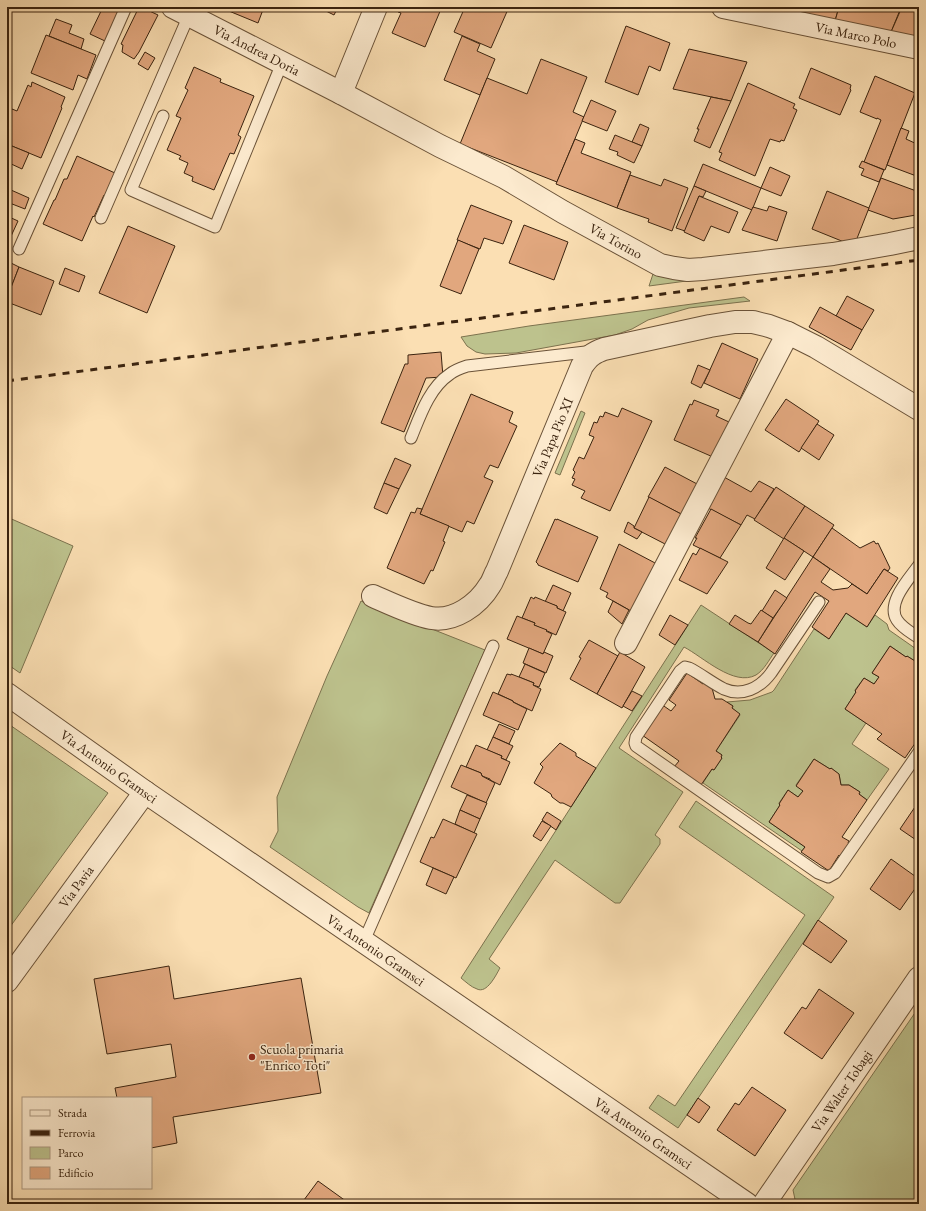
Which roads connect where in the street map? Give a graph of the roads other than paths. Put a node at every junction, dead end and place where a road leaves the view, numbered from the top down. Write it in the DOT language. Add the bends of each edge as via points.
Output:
graph roads {
  1 [pos="126,7"];
  2 [pos="376,7"];
  3 [pos="723,7"];
  4 [pos="181,11"];
  5 [pos="919,48"];
  6 [pos="282,63"];
  7 [pos="341,94"];
  8 [pos="163,116"];
  9 [pos="102,218"];
  10 [pos="919,238"];
  11 [pos="19,249"];
  12 [pos="788,333"];
  13 [pos="604,349"];
  14 [pos="919,408"];
  15 [pos="411,438"];
  16 [pos="919,565"];
  17 [pos="373,596"];
  18 [pos="819,602"];
  19 [pos="919,638"];
  20 [pos="626,643"];
  21 [pos="493,646"];
  22 [pos="7,694"];
  23 [pos="919,752"];
  24 [pos="145,792"];
  25 [pos="364,941"];
  26 [pos="919,978"];
  27 [pos="7,981"];
  28 [pos="747,1204"];
  29 [pos="764,1204"];
  1 -- 11 [label="lane"];
  2 -- 7 [label="street"];
  3 -- 5 [label="street, Via Marco Polo"];
  4 -- 6 [label="street, Via Andrea Doria"];
  4 -- 9 [label="lane"];
  6 -- 7 [label="street, Via Andrea Doria"];
  6 -- 8 [label="lane" via="215,227 131,190"];
  7 -- 10 [label="street, Via Torino" via="504,177 660,265 688,270 703,269 883,246"];
  12 -- 13 [label="street, Via Papa Pio XI" via="753,322 735,322"];
  12 -- 14 [label="street, Via Papa Pio XI"];
  12 -- 20 [label="street"];
  13 -- 15 [label="lane" via="467,366 457,370 439,383 426,404"];
  13 -- 17 [label="street, Via Papa Pio XI" via="594,353 582,366 497,571 482,596 467,609 440,619 419,615"];
  16 -- 19 [label="lane" via="898,596 894,607 897,620"];
  18 -- 23 [label="lane" via="771,673 756,687 731,691 689,668 680,670 636,736 636,746 818,873 828,877 835,873"];
  21 -- 25 [label="lane"];
  22 -- 24 [label="street, Via Antonio Gramsci"];
  24 -- 25 [label="street, Via Antonio Gramsci"];
  24 -- 27 [label="street, Via Pavia"];
  25 -- 28 [label="street, Via Antonio Gramsci"];
  26 -- 29 [label="street, Via Walter Tobagi"];
}
